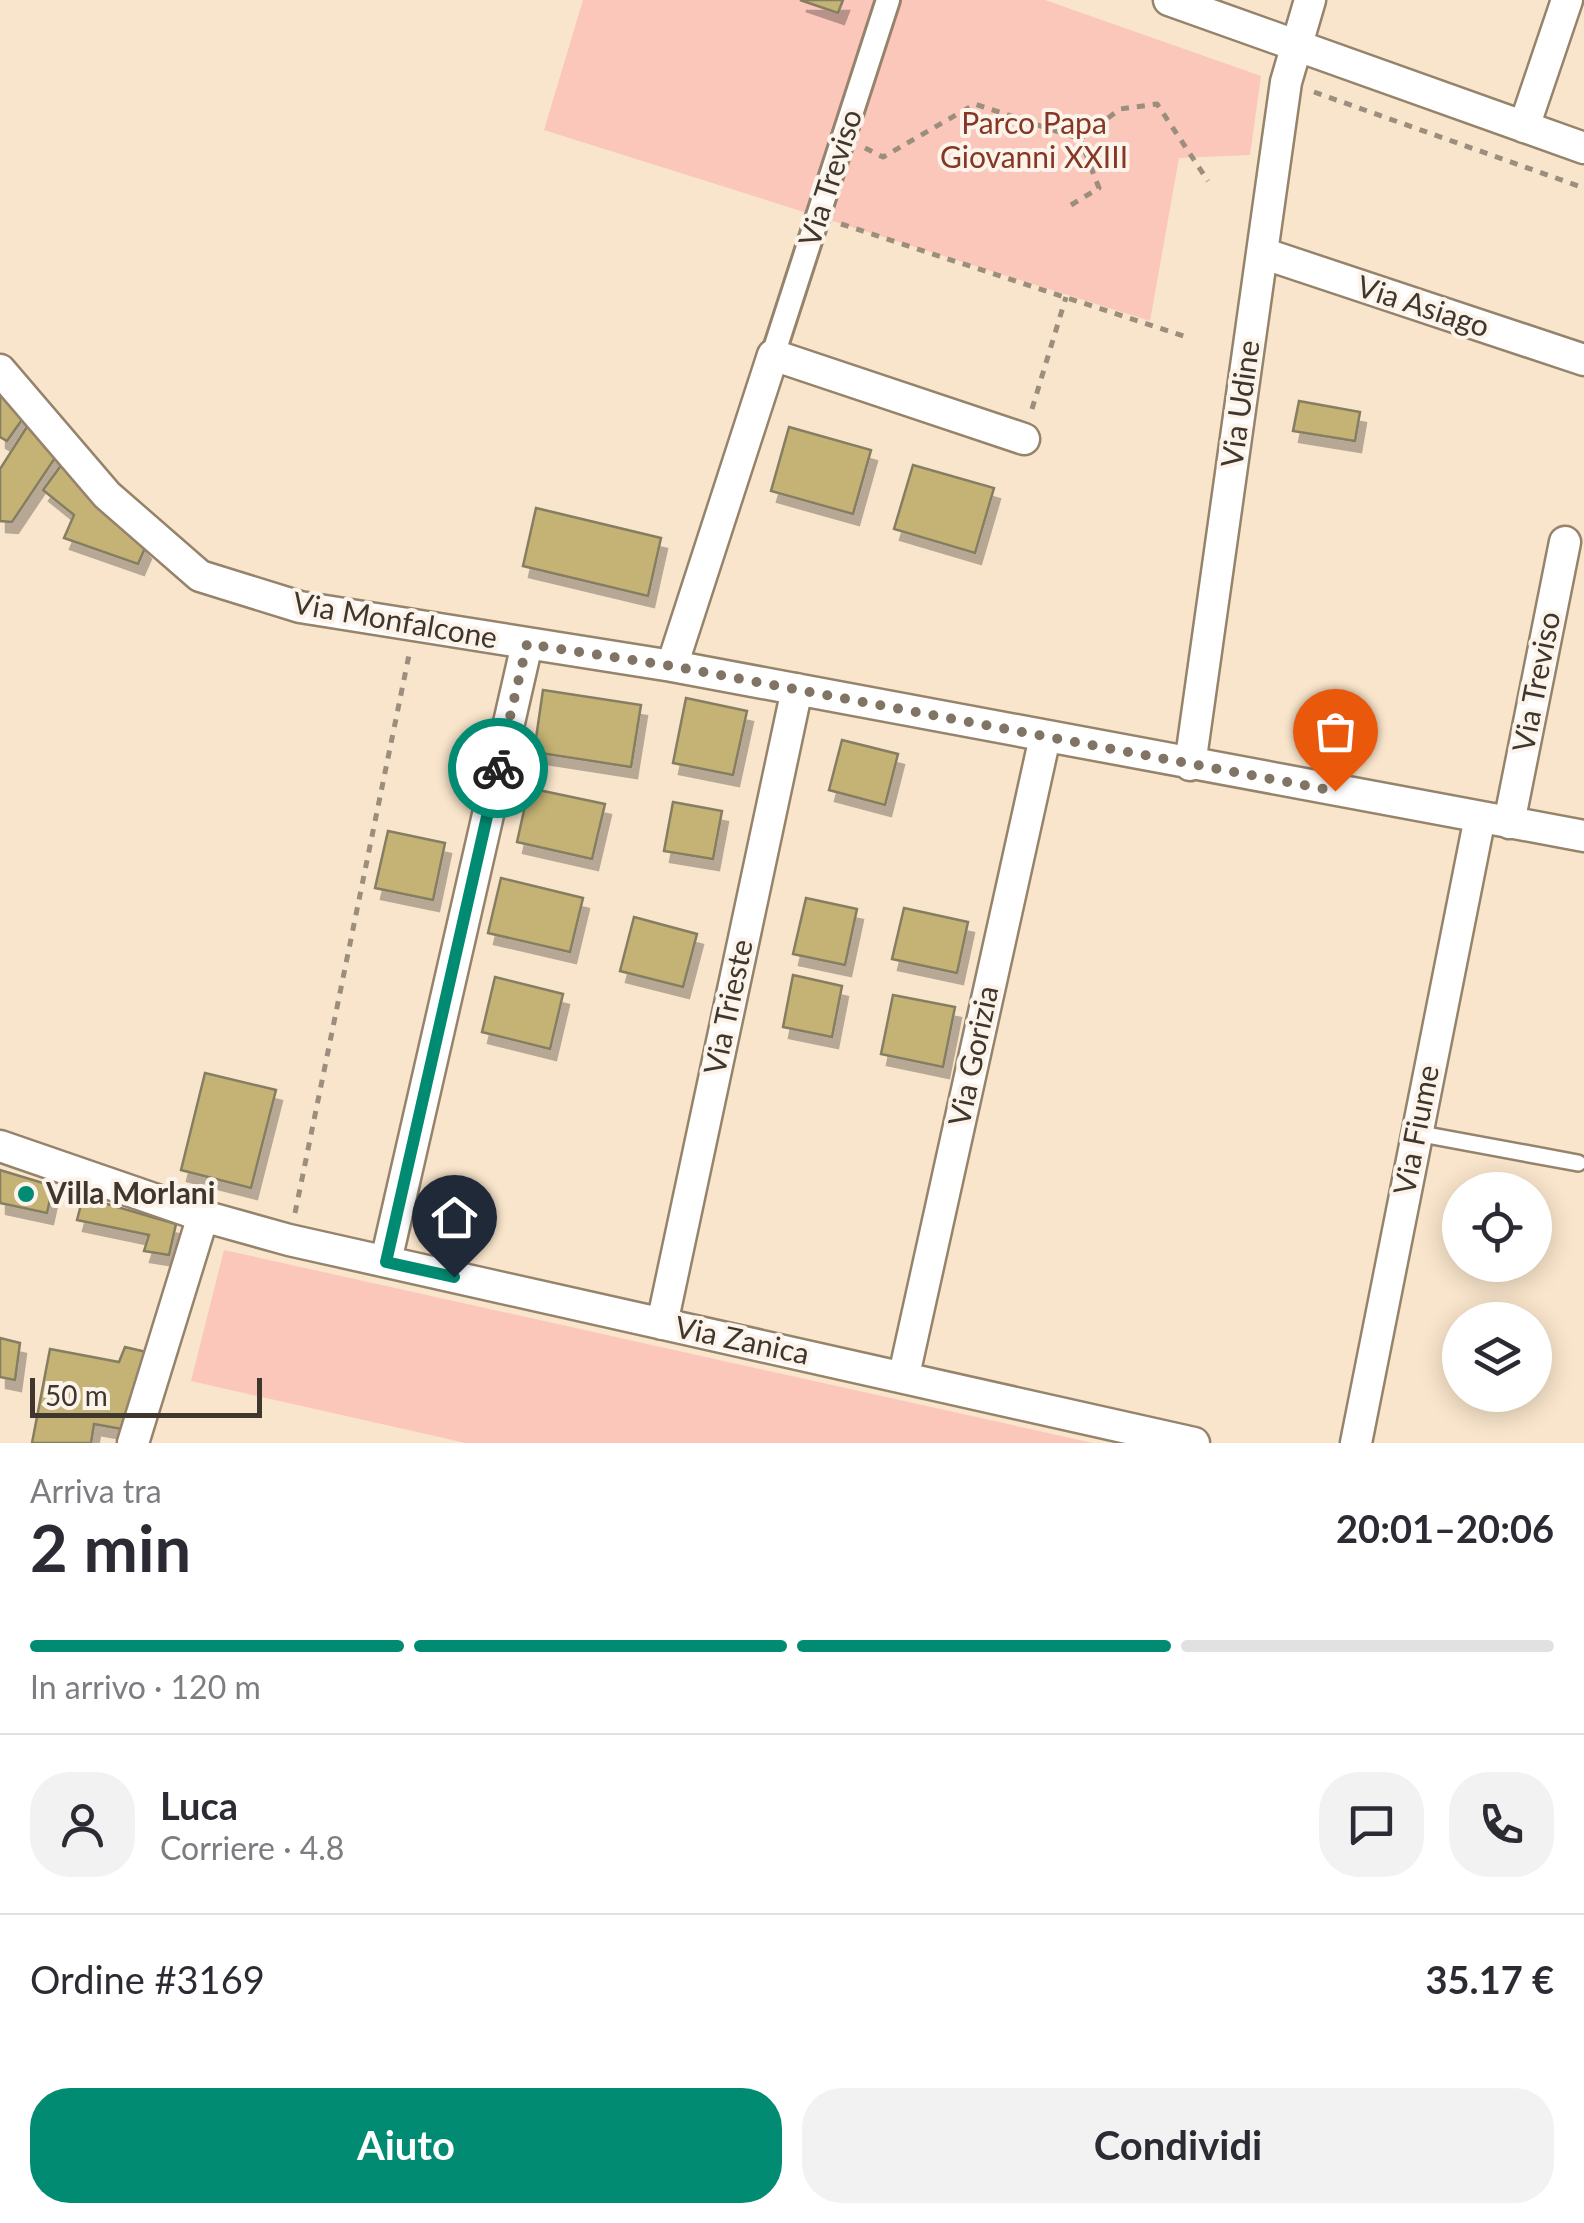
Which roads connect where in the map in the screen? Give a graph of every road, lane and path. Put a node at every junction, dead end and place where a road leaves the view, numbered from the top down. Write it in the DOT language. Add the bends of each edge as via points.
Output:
graph roads {
  1 [pos="888,0"];
  2 [pos="1169,0"];
  3 [pos="1310,0"];
  4 [pos="1567,0"];
  5 [pos="1295,44"];
  6 [pos="1286,82"];
  7 [pos="1524,126"];
  8 [pos="844,138"];
  9 [pos="1080,139"];
  10 [pos="1584,148"];
  11 [pos="1208,181"];
  12 [pos="1584,188"];
  13 [pos="1070,205"];
  14 [pos="818,216"];
  15 [pos="1262,253"];
  16 [pos="1066,297"];
  17 [pos="1190,338"];
  18 [pos="773,355"];
  19 [pos="1584,360"];
  20 [pos="0,370"];
  21 [pos="1024,440"];
  22 [pos="1566,542"];
  23 [pos="416,623"];
  24 [pos="527,644"];
  25 [pos="672,666"];
  26 [pos="796,690"];
  27 [pos="1044,737"];
  28 [pos="1190,765"];
  29 [pos="1495,820"];
  30 [pos="1584,836"];
  31 [pos="1416,1133"];
  32 [pos="0,1146"];
  33 [pos="1578,1162"];
  34 [pos="203,1216"];
  35 [pos="289,1240"];
  36 [pos="386,1262"];
  37 [pos="662,1324"];
  38 [pos="904,1375"];
  39 [pos="1142,1436"];
  40 [pos="133,1443"];
  41 [pos="1194,1443"];
  42 [pos="1356,1443"];
  1 -- 8 [label="street, Via Treviso"];
  2 -- 5 [label="street"];
  3 -- 5 [label="street, Via Udine"];
  4 -- 7 [label="street"];
  5 -- 6 [label="street, Via Udine"];
  5 -- 7 [label="street"];
  6 -- 12 [label="path"];
  6 -- 15 [label="street, Via Udine"];
  7 -- 10 [label="street"];
  8 -- 9 [label="path" via="882,157 975,104"];
  8 -- 14 [label="street, Via Treviso"];
  9 -- 11 [label="path" via="1120,108 1156,104"];
  9 -- 13 [label="path" via="1099,188"];
  14 -- 16 [label="path"];
  14 -- 18 [label="street, Via Treviso"];
  15 -- 19 [label="street, Via Asiago"];
  15 -- 28 [label="street, Via Udine"];
  16 -- 17 [label="path"];
  16 -- 21 [label="path"];
  18 -- 21 [label="street"];
  18 -- 25 [label="street, Via Treviso"];
  20 -- 23 [label="street, Via Monfalcone" via="106,494 200,576 300,608"];
  22 -- 29 [label="street, Via Treviso"];
  23 -- 24 [label="street, Via Monfalcone"];
  23 -- 35 [label="path"];
  24 -- 25 [label="street, Via Monfalcone"];
  24 -- 36 [label="street"];
  25 -- 26 [label="street, Via Monfalcone"];
  26 -- 27 [label="street, Via Monfalcone"];
  26 -- 37 [label="street, Via Trieste"];
  27 -- 28 [label="street, Via Monfalcone"];
  27 -- 38 [label="street, Via Gorizia"];
  28 -- 29 [label="street, Via Monfalcone"];
  29 -- 30 [label="street, Via Monfalcone"];
  29 -- 31 [label="street, Via Fiume"];
  31 -- 33 [label="lane"];
  31 -- 42 [label="street, Via Fiume"];
  32 -- 34 [label="street, Via Zanica"];
  34 -- 35 [label="street, Via Zanica"];
  34 -- 40 [label="street"];
  35 -- 36 [label="street, Via Zanica"];
  36 -- 37 [label="street, Via Zanica"];
  37 -- 38 [label="street, Via Zanica"];
  38 -- 39 [label="street, Via Zanica"];
  39 -- 41 [label="street, Via Zanica"];
}
